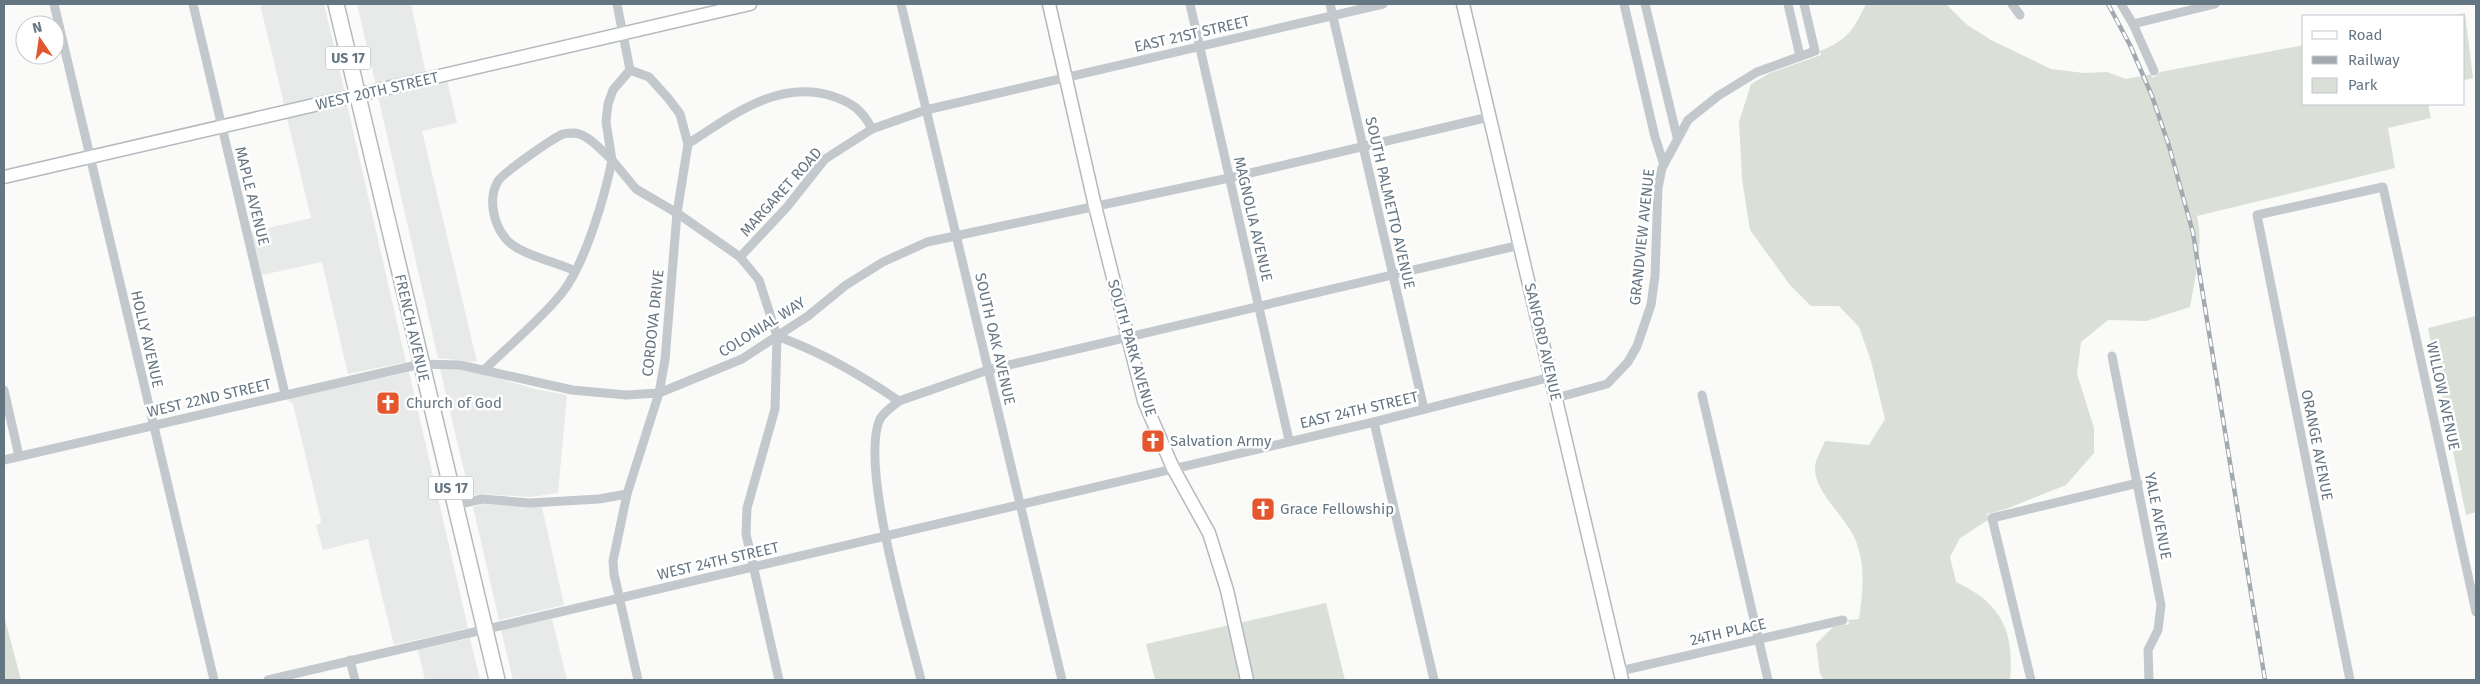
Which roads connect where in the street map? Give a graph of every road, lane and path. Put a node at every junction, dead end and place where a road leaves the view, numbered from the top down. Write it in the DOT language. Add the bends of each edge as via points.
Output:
graph roads {
  1 [pos="54,4"];
  2 [pos="193,4"];
  3 [pos="336,4"];
  4 [pos="617,4"];
  5 [pos="750,4"];
  6 [pos="901,4"];
  7 [pos="1049,4"];
  8 [pos="1190,4"];
  9 [pos="1330,4"];
  10 [pos="1383,4"];
  11 [pos="1463,4"];
  12 [pos="1624,4"];
  13 [pos="1645,4"];
  14 [pos="1788,4"];
  15 [pos="1804,4"];
  16 [pos="2012,4"];
  17 [pos="2121,4"];
  18 [pos="2215,4"];
  19 [pos="2020,15"];
  20 [pos="1332,16"];
  21 [pos="2134,24"];
  22 [pos="624,33"];
  23 [pos="1200,47"];
  24 [pos="1800,56"];
  25 [pos="630,70"];
  26 [pos="2154,71"];
  27 [pos="1066,78"];
  28 [pos="357,96"];
  29 [pos="926,110"];
  30 [pos="1489,117"];
  31 [pos="222,128"];
  32 [pos="872,129"];
  33 [pos="1677,137"];
  34 [pos="688,144"];
  35 [pos="1362,146"];
  36 [pos="90,158"];
  37 [pos="612,160"];
  38 [pos="1663,162"];
  39 [pos="4,177"];
  40 [pos="1229,178"];
  41 [pos="2383,187"];
  42 [pos="1094,206"];
  43 [pos="677,213"];
  44 [pos="956,236"];
  45 [pos="1520,245"];
  46 [pos="740,257"];
  47 [pos="575,271"];
  48 [pos="1392,276"];
  49 [pos="1258,306"];
  50 [pos="777,336"];
  51 [pos="1126,337"];
  52 [pos="2112,356"];
  53 [pos="421,364"];
  54 [pos="485,369"];
  55 [pos="988,370"];
  56 [pos="1551,377"];
  57 [pos="4,390"];
  58 [pos="659,393"];
  59 [pos="285,394"];
  60 [pos="1702,395"];
  61 [pos="1556,398"];
  62 [pos="899,402"];
  63 [pos="1424,409"];
  64 [pos="1374,422"];
  65 [pos="154,425"];
  66 [pos="1288,440"];
  67 [pos="20,456"];
  68 [pos="4,460"];
  69 [pos="1173,468"];
  70 [pos="2138,483"];
  71 [pos="627,494"];
  72 [pos="1020,504"];
  73 [pos="455,505"];
  74 [pos="886,536"];
  75 [pos="752,566"];
  76 [pos="619,598"];
  77 [pos="2476,612"];
  78 [pos="1843,620"];
  79 [pos="484,629"];
  80 [pos="1759,638"];
  81 [pos="350,660"];
  82 [pos="1621,676"];
  83 [pos="214,680"];
  84 [pos="268,680"];
  85 [pos="354,680"];
  86 [pos="497,680"];
  87 [pos="638,680"];
  88 [pos="779,680"];
  89 [pos="920,680"];
  90 [pos="1062,680"];
  91 [pos="1248,680"];
  92 [pos="1434,680"];
  93 [pos="1768,680"];
  94 [pos="2031,680"];
  95 [pos="2150,680"];
  96 [pos="2350,680"];
  1 -- 36 [label="street, HOLLY AVENUE"];
  2 -- 31 [label="street, MAPLE AVENUE"];
  3 -- 28 [label="main road, FRENCH AVENUE / US 17"];
  4 -- 22 [label="street"];
  5 -- 22 [label="street, WEST 20TH STREET"];
  6 -- 29 [label="street, SOUTH OAK AVENUE"];
  7 -- 27 [label="street, SOUTH PARK AVENUE"];
  8 -- 23 [label="street, MAGNOLIA AVENUE"];
  9 -- 20 [label="street, SOUTH PALMETTO AVENUE"];
  10 -- 20 [label="street, EAST 21ST STREET"];
  11 -- 30 [label="street, SANFORD AVENUE"];
  12 -- 38 [label="street"];
  13 -- 33 [label="street"];
  14 -- 24 [label="street"];
  15 -- 24 [label="street, GRANDVIEW AVENUE" via="1815,51"];
  16 -- 19 [label="street"];
  17 -- 21 [label="street"];
  18 -- 21 [label="street"];
  20 -- 23 [label="street, EAST 21ST STREET"];
  20 -- 35 [label="street, SOUTH PALMETTO AVENUE"];
  21 -- 26 [label="street"];
  22 -- 25 [label="street"];
  22 -- 28 [label="street, WEST 20TH STREET"];
  23 -- 27 [label="street, EAST 21ST STREET"];
  23 -- 40 [label="street, MAGNOLIA AVENUE"];
  24 -- 33 [label="street, GRANDVIEW AVENUE" via="1757,72 1718,96 1688,120"];
  25 -- 34 [label="street, CORDOVA DRIVE" via="649,77 668,98 680,114"];
  25 -- 37 [label="street" via="613,90 608,104 606,122"];
  27 -- 29 [label="street, EAST 21ST STREET"];
  27 -- 42 [label="street, SOUTH PARK AVENUE"];
  28 -- 31 [label="street, WEST 20TH STREET"];
  28 -- 53 [label="main road, FRENCH AVENUE / US 17"];
  29 -- 32 [label="street, MARGARET ROAD"];
  29 -- 44 [label="street, SOUTH OAK AVENUE"];
  30 -- 35 [label="street"];
  30 -- 45 [label="street, SANFORD AVENUE"];
  31 -- 36 [label="street, WEST 20TH STREET"];
  31 -- 59 [label="street, MAPLE AVENUE"];
  32 -- 34 [label="street" via="864,113 856,106 829,95 796,92 752,104"];
  32 -- 46 [label="street, MARGARET ROAD" via="825,159 787,207"];
  33 -- 38 [label="street, GRANDVIEW AVENUE"];
  34 -- 43 [label="street, CORDOVA DRIVE"];
  35 -- 40 [label="street"];
  35 -- 48 [label="street, SOUTH PALMETTO AVENUE"];
  36 -- 39 [label="street, WEST 20TH STREET"];
  36 -- 65 [label="street, HOLLY AVENUE"];
  37 -- 43 [label="street" via="636,189"];
  37 -- 47 [label="street" via="598,216"];
  37 -- 47 [label="street" via="589,140 576,133 564,133 499,180 492,198 494,214 505,238 515,248"];
  38 -- 61 [label="street, GRANDVIEW AVENUE" via="1658,188 1651,305 1637,346 1628,362 1607,384"];
  40 -- 42 [label="street"];
  40 -- 49 [label="street, MAGNOLIA AVENUE"];
  41 -- 77 [label="street, WILLOW AVENUE"];
  41 -- 96 [label="street, ORANGE AVENUE" via="2258,215"];
  42 -- 44 [label="street"];
  42 -- 51 [label="street, SOUTH PARK AVENUE"];
  43 -- 46 [label="street"];
  43 -- 58 [label="street, CORDOVA DRIVE" via="668,341"];
  44 -- 50 [label="street, COLONIAL WAY" via="927,242 883,262"];
  44 -- 55 [label="street, SOUTH OAK AVENUE"];
  45 -- 48 [label="street"];
  45 -- 56 [label="street, SANFORD AVENUE"];
  46 -- 50 [label="street" via="759,280"];
  47 -- 54 [label="street" via="556,299"];
  48 -- 49 [label="street"];
  48 -- 63 [label="street, SOUTH PALMETTO AVENUE"];
  49 -- 51 [label="street"];
  49 -- 66 [label="street, MAGNOLIA AVENUE"];
  50 -- 58 [label="street, COLONIAL WAY" via="724,368"];
  50 -- 62 [label="street" via="814,349 852,369"];
  50 -- 75 [label="street" via="775,409 747,508 746,534"];
  51 -- 55 [label="street"];
  51 -- 69 [label="street, SOUTH PARK AVENUE" via="1144,401"];
  52 -- 70 [label="street, YALE AVENUE"];
  53 -- 54 [label="street, COLONIAL WAY" via="443,363"];
  53 -- 59 [label="street, WEST 22ND STREET"];
  53 -- 73 [label="main road, FRENCH AVENUE / US 17"];
  54 -- 58 [label="street, COLONIAL WAY" via="536,384 572,390 626,395"];
  55 -- 62 [label="street"];
  55 -- 72 [label="street, SOUTH OAK AVENUE"];
  56 -- 61 [label="street, SANFORD AVENUE"];
  56 -- 63 [label="street, EAST 24TH STREET"];
  57 -- 67 [label="street"];
  58 -- 71 [label="street, CORDOVA DRIVE"];
  59 -- 65 [label="street, WEST 22ND STREET"];
  60 -- 80 [label="street"];
  61 -- 82 [label="street, SANFORD AVENUE"];
  62 -- 74 [label="street" via="880,418 877,432 877,483"];
  63 -- 64 [label="street, EAST 24TH STREET"];
  64 -- 66 [label="street, EAST 24TH STREET"];
  64 -- 92 [label="street"];
  65 -- 67 [label="street, WEST 22ND STREET"];
  65 -- 83 [label="street, HOLLY AVENUE"];
  66 -- 69 [label="street, EAST 24TH STREET"];
  67 -- 68 [label="street, WEST 22ND STREET"];
  69 -- 72 [label="street, WEST 24TH STREET"];
  69 -- 91 [label="street, SOUTH PARK AVENUE" via="1209,533 1218,558"];
  70 -- 94 [label="street" via="1992,518"];
  70 -- 95 [label="street, YALE AVENUE" via="2161,604 2158,630 2148,650"];
  71 -- 73 [label="street" via="599,499 530,502 482,499"];
  71 -- 76 [label="street, CORDOVA DRIVE" via="614,561"];
  72 -- 74 [label="street, WEST 24TH STREET"];
  72 -- 90 [label="street, SOUTH OAK AVENUE"];
  73 -- 79 [label="main road, FRENCH AVENUE / US 17"];
  74 -- 75 [label="street, WEST 24TH STREET"];
  74 -- 89 [label="street"];
  75 -- 76 [label="street, WEST 24TH STREET"];
  75 -- 88 [label="street"];
  76 -- 79 [label="street, WEST 24TH STREET"];
  76 -- 87 [label="street, CORDOVA DRIVE"];
  78 -- 80 [label="street, 24TH PLACE"];
  79 -- 81 [label="street, WEST 24TH STREET"];
  79 -- 86 [label="main road, FRENCH AVENUE / US 17"];
  80 -- 82 [label="street, 24TH PLACE"];
  80 -- 93 [label="street"];
  81 -- 84 [label="street, WEST 24TH STREET"];
  81 -- 85 [label="street"];
}
